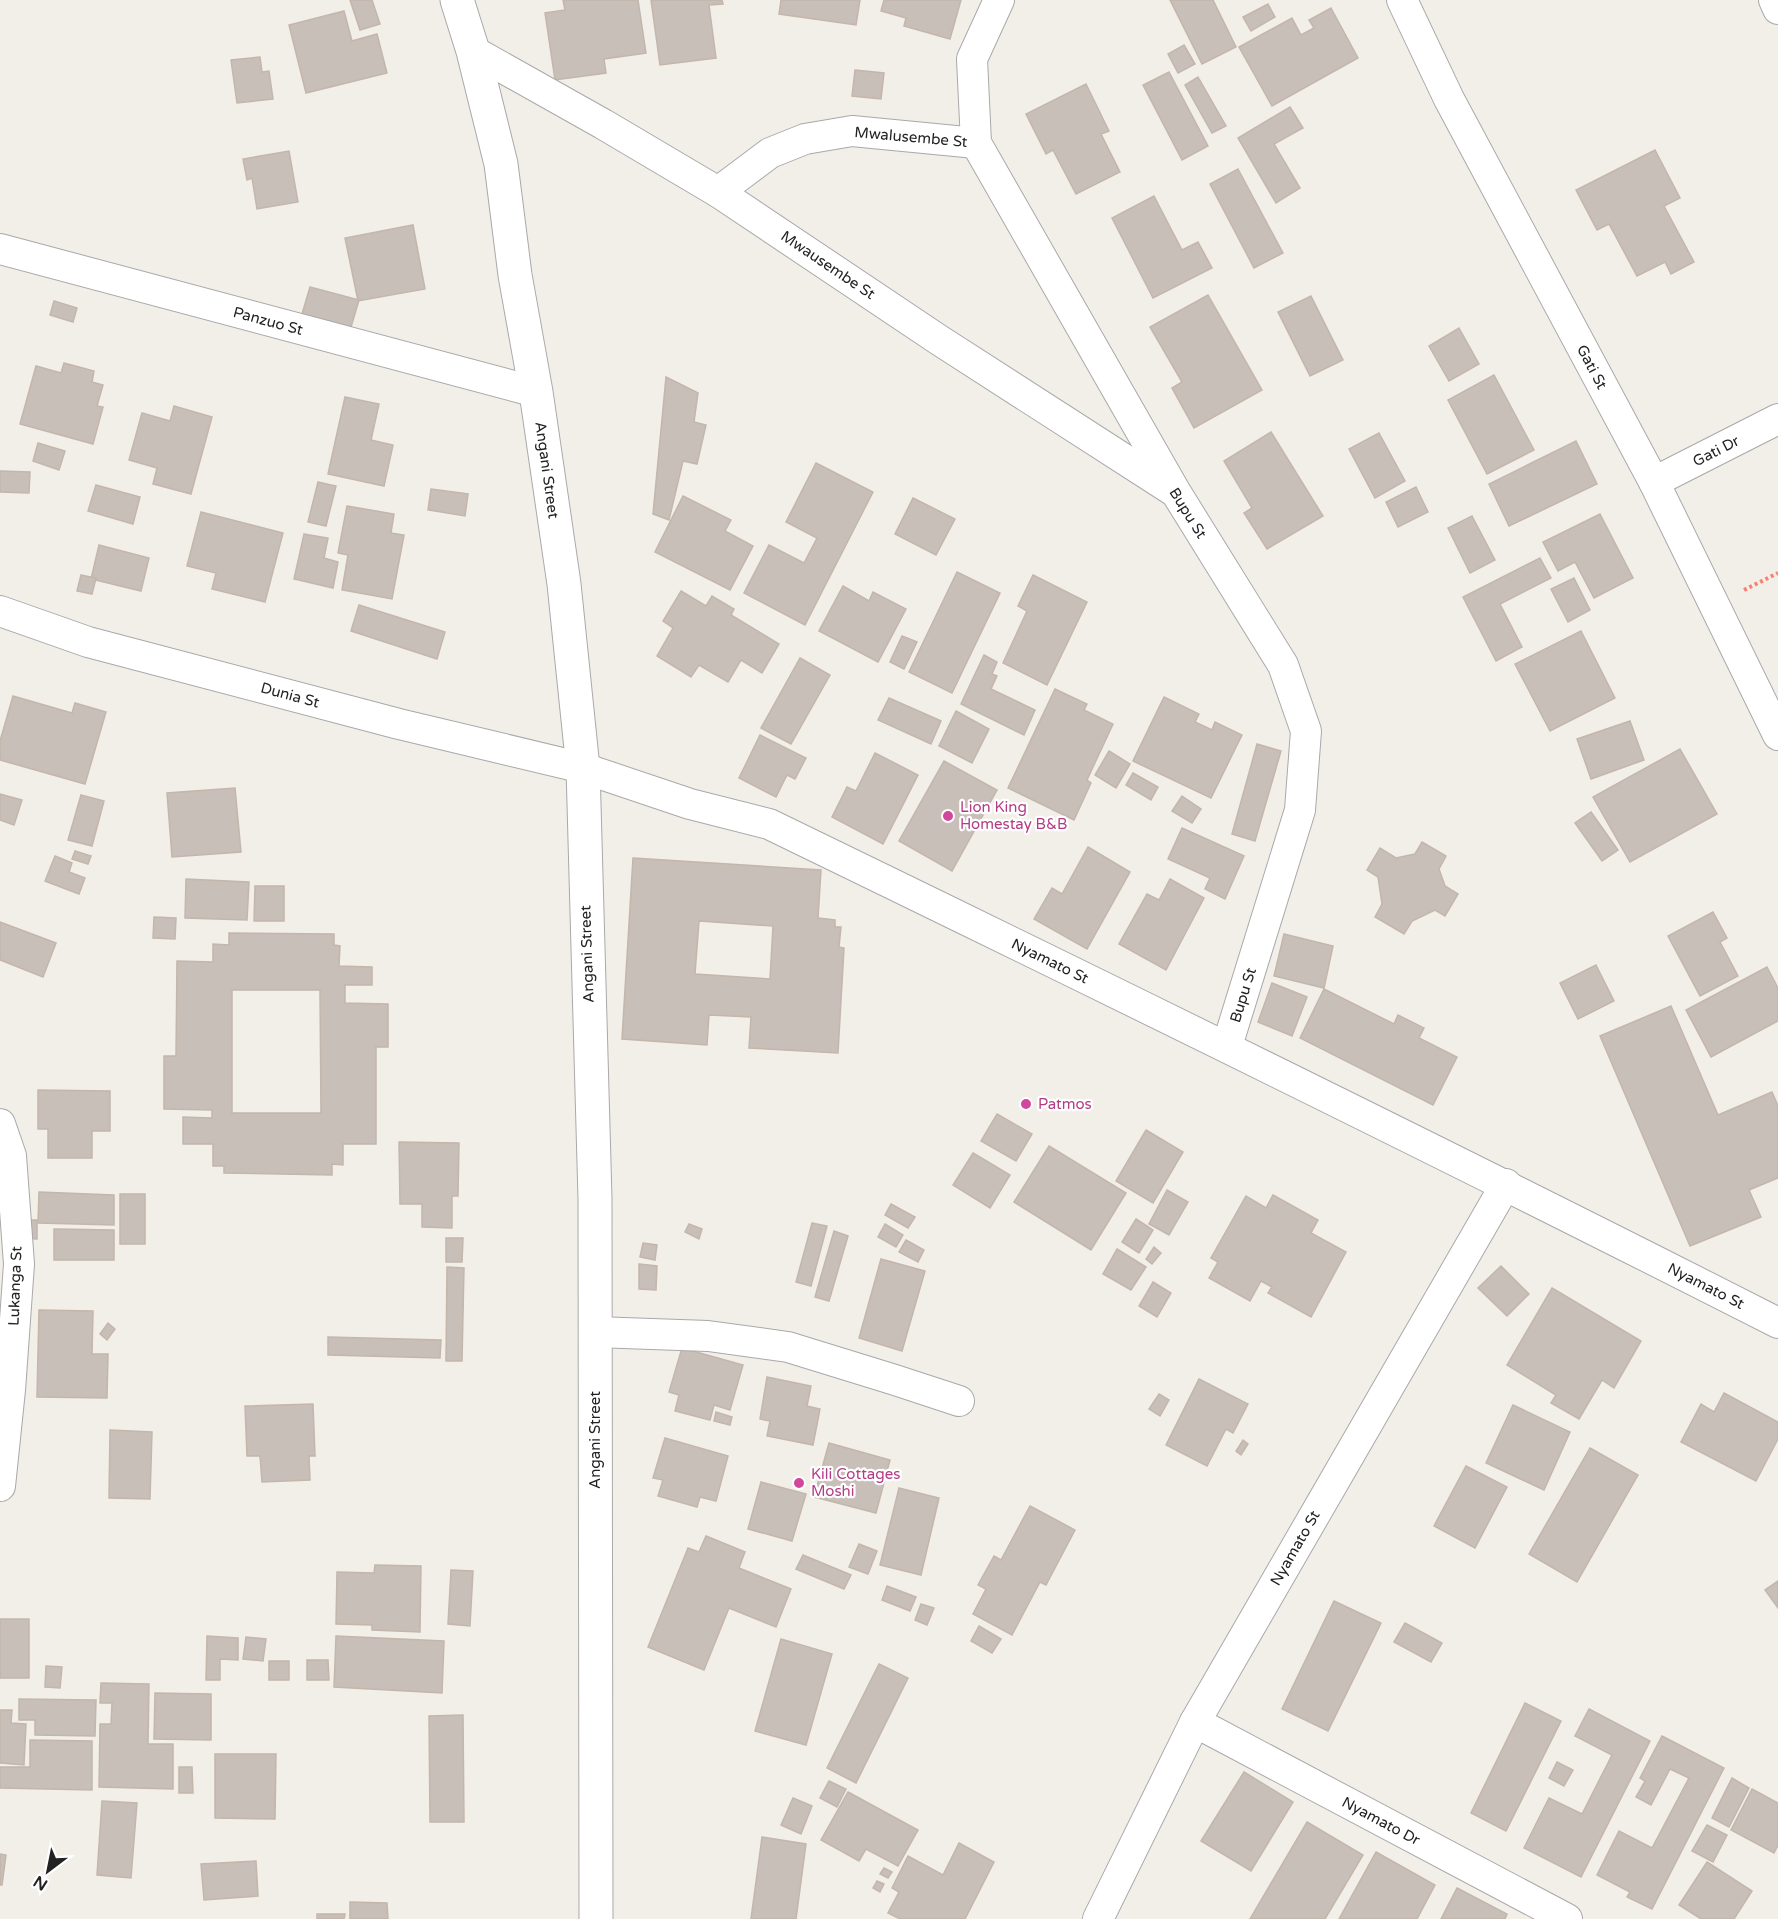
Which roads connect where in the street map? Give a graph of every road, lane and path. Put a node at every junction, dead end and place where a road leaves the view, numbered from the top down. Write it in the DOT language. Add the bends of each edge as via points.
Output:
graph roads {
  1 [pos="457,0"];
  2 [pos="999,0"];
  3 [pos="1402,0"];
  4 [pos="1774,0"];
  5 [pos="1778,9"];
  6 [pos="473,51"];
  7 [pos="976,143"];
  8 [pos="718,192"];
  9 [pos="0,249"];
  10 [pos="536,392"];
  11 [pos="1778,419"];
  12 [pos="1654,483"];
  13 [pos="1175,491"];
  14 [pos="0,611"];
  15 [pos="1778,735"];
  16 [pos="583,768"];
  17 [pos="1227,1046"];
  18 [pos="0,1124"];
  19 [pos="1506,1184"];
  20 [pos="1778,1323"];
  21 [pos="595,1332"];
  22 [pos="959,1401"];
  23 [pos="0,1486"];
  24 [pos="1195,1722"];
  25 [pos="596,1919"];
  26 [pos="1098,1919"];
  27 [pos="1567,1919"];
  1 -- 6 [label="street, Angani Street"];
  2 -- 7 [label="street, Bupu St" via="972,59"];
  3 -- 12 [label="street, Gati St" via="1449,99"];
  4 -- 5 [label="street"];
  6 -- 8 [label="street, Mwausembe St"];
  6 -- 10 [label="street, Angani Street" via="501,164 515,275"];
  7 -- 8 [label="street, Mwalusembe St" via="852,131 805,139 770,153"];
  7 -- 13 [label="street, Bupu St"];
  8 -- 13 [label="street, Mwausembe St"];
  9 -- 10 [label="street, Panzuo St"];
  10 -- 16 [label="street, Angani Street" via="564,584"];
  11 -- 12 [label="street, Gati Dr"];
  12 -- 15 [label="street, Gati St"];
  13 -- 17 [label="street, Bupu St" via="1283,665 1305,731 1300,810"];
  14 -- 16 [label="street, Dunia St" via="88,642"];
  16 -- 17 [label="street, Nyamato St" via="690,804 769,824"];
  16 -- 21 [label="street, Angani Street"];
  17 -- 19 [label="street, Nyamato St"];
  18 -- 23 [label="street, Lukanga St" via="11,1156 19,1264"];
  19 -- 20 [label="street, Nyamato St"];
  19 -- 24 [label="street, Nyamato St"];
  21 -- 22 [label="street" via="708,1336 788,1347"];
  21 -- 25 [label="street, Angani Street"];
  24 -- 26 [label="street, Nyamato St"];
  24 -- 27 [label="street, Nyamato Dr"];
}
